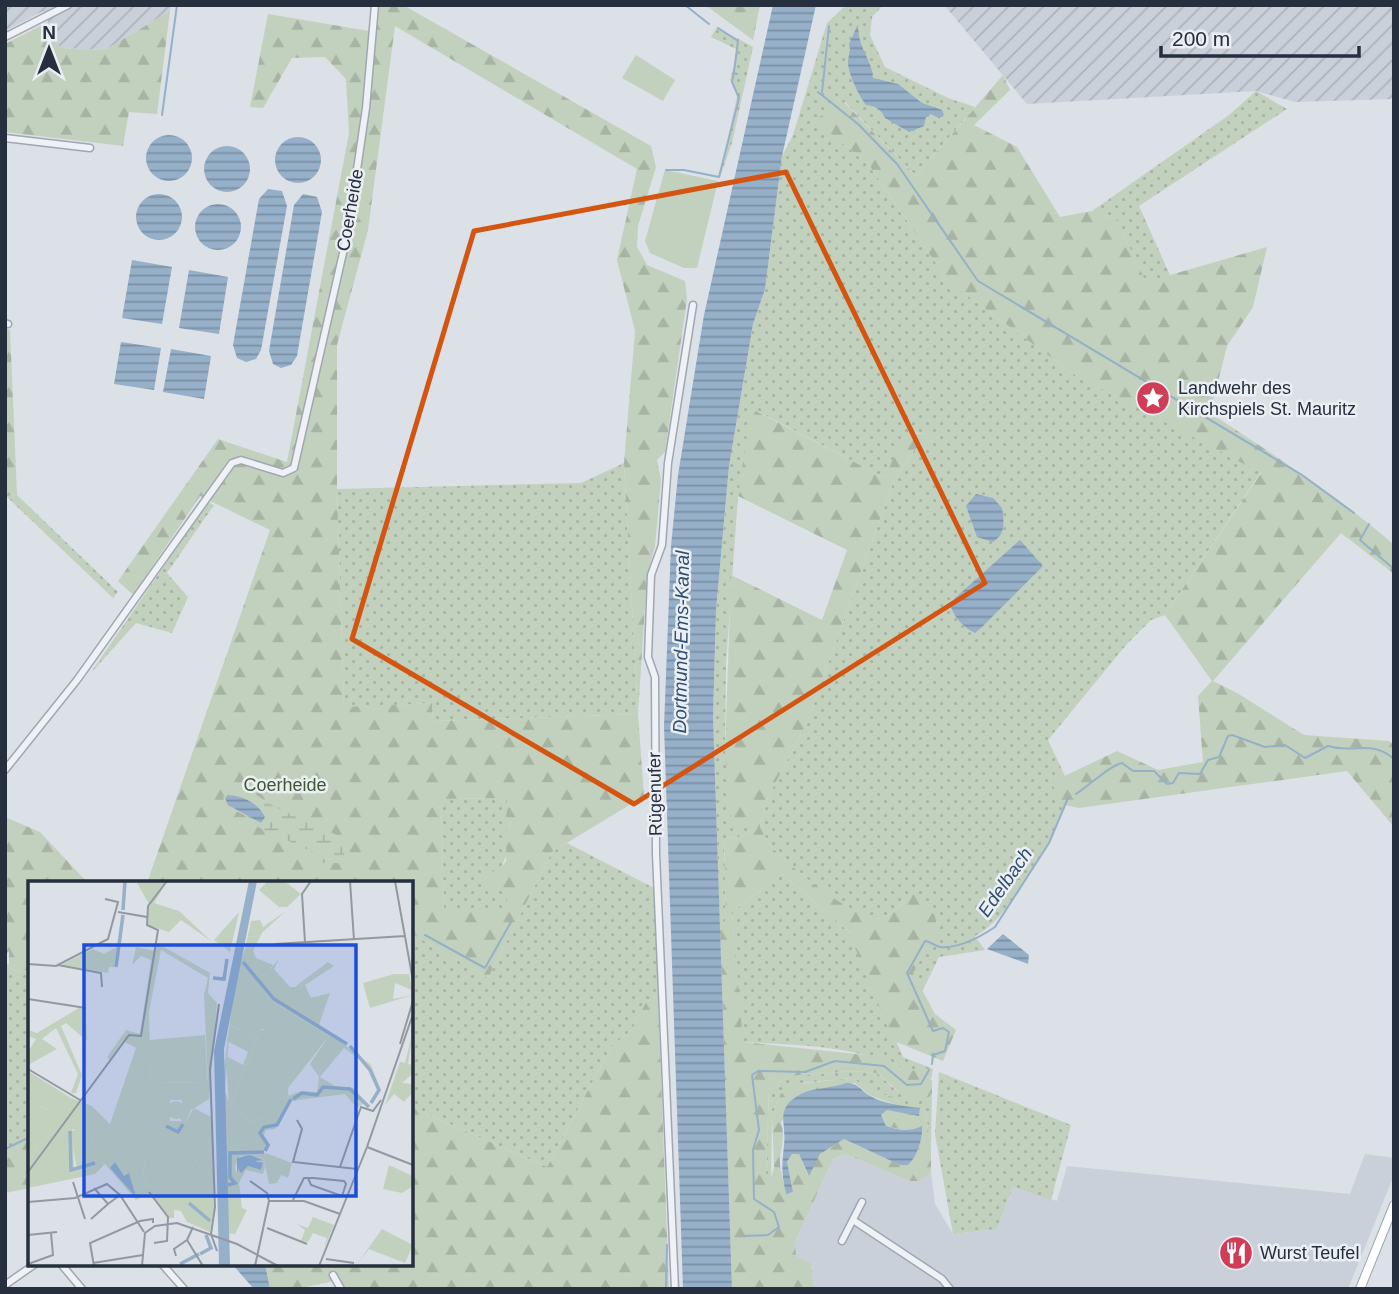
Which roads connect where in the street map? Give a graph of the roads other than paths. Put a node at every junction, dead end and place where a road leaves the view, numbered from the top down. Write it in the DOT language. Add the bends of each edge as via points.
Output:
graph roads {
  1 [pos="68,5"];
  2 [pos="375,5"];
  3 [pos="5,37"];
  4 [pos="5,138"];
  5 [pos="90,148"];
  6 [pos="693,306"];
  7 [pos="5,769"];
  8 [pos="862,1202"];
  9 [pos="1394,1205"];
  10 [pos="853,1220"];
  11 [pos="842,1241"];
  12 [pos="32,1266"];
  13 [pos="63,1266"];
  14 [pos="164,1266"];
  15 [pos="333,1275"];
  16 [pos="5,1285"];
  17 [pos="82,1289"];
  18 [pos="184,1289"];
  19 [pos="341,1289"];
  20 [pos="675,1289"];
  21 [pos="950,1289"];
  22 [pos="1360,1289"];
  1 -- 3 [label="street"];
  2 -- 7 [label="street, Coerheide" via="348,231 294,468 283,473 241,460 232,463 86,667"];
  4 -- 5 [label="street"];
  6 -- 20 [label="street, Rügenufer" via="668,463 662,545 651,575 648,640 655,677 656,854"];
  8 -- 10 [label="street"];
  9 -- 22 [label="main road"];
  10 -- 11 [label="street"];
  10 -- 21 [label="street" via="942,1279"];
  12 -- 16 [label="street"];
  13 -- 17 [label="street"];
  14 -- 18 [label="street"];
  15 -- 19 [label="street"];
}
